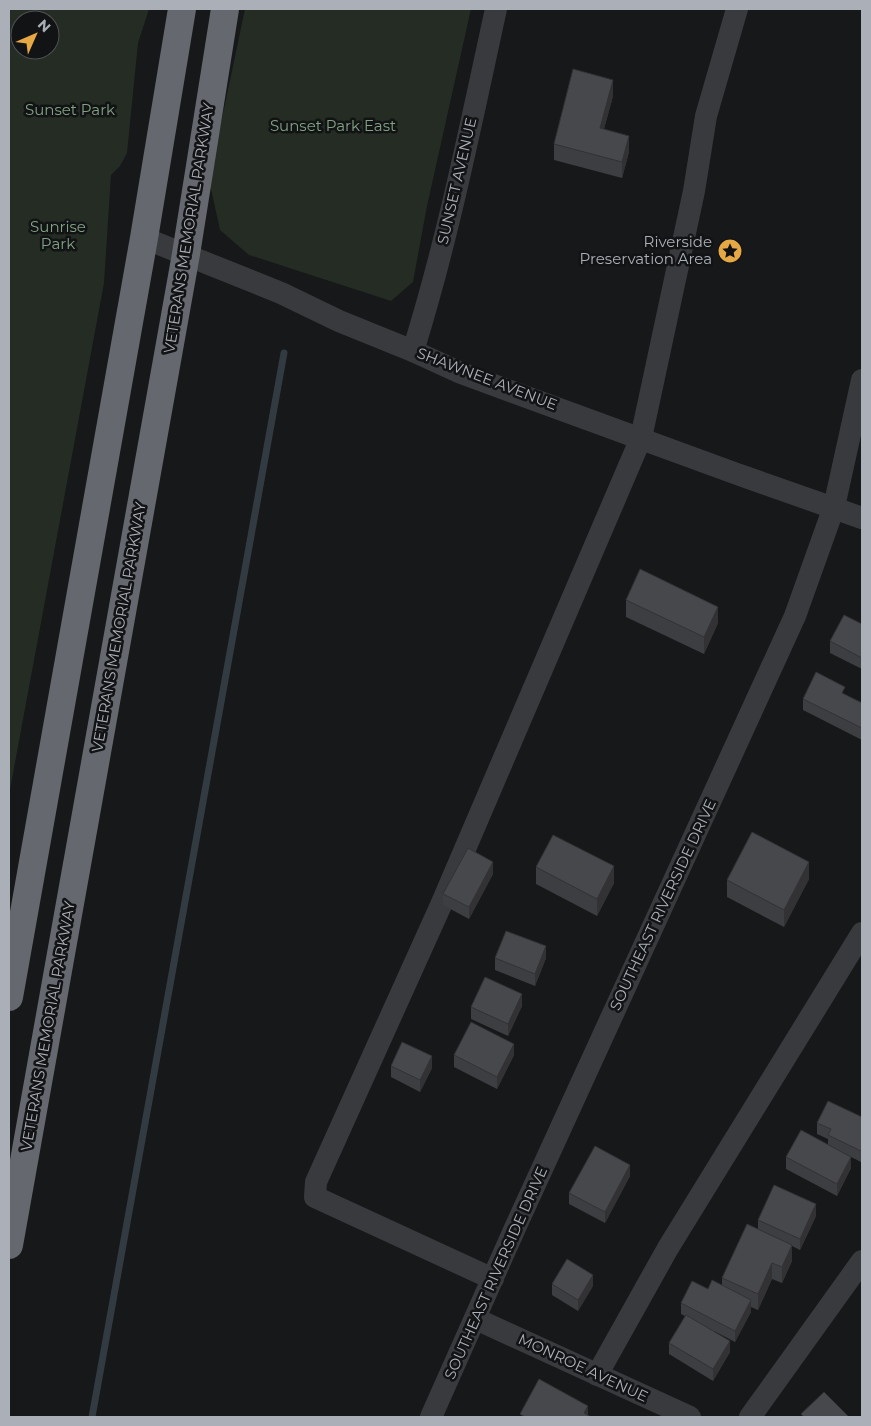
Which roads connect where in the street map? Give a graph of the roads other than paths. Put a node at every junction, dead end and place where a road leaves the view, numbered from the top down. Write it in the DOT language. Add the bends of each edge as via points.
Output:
graph roads {
  1 [pos="182,9"];
  2 [pos="225,9"];
  3 [pos="496,9"];
  4 [pos="737,9"];
  5 [pos="144,238"];
  6 [pos="186,254"];
  7 [pos="413,351"];
  8 [pos="862,380"];
  9 [pos="641,438"];
  10 [pos="834,507"];
  11 [pos="862,518"];
  12 [pos="862,933"];
  13 [pos="9,998"];
  14 [pos="9,1245"];
  15 [pos="862,1261"];
  16 [pos="493,1279"];
  17 [pos="476,1319"];
  18 [pos="597,1374"];
  19 [pos="431,1417"];
  20 [pos="690,1417"];
  21 [pos="750,1417"];
  1 -- 5 [label="highway"];
  2 -- 6 [label="highway, VETERANS MEMORIAL PARKWAY"];
  3 -- 7 [label="street, SUNSET AVENUE" via="445,237"];
  4 -- 9 [label="street" via="706,116 694,191"];
  5 -- 6 [label="street, SHAWNEE AVENUE"];
  5 -- 13 [label="highway"];
  6 -- 7 [label="street, SHAWNEE AVENUE"];
  6 -- 14 [label="highway, VETERANS MEMORIAL PARKWAY"];
  7 -- 9 [label="street, SHAWNEE AVENUE" via="461,373"];
  8 -- 10 [label="street, SOUTHEAST RIVERSIDE DRIVE"];
  9 -- 10 [label="street, SHAWNEE AVENUE"];
  9 -- 16 [label="street" via="445,896 316,1182 315,1197"];
  10 -- 11 [label="street, SHAWNEE AVENUE"];
  10 -- 16 [label="street, SOUTHEAST RIVERSIDE DRIVE" via="795,616"];
  12 -- 18 [label="street" via="668,1248"];
  15 -- 21 [label="street"];
  16 -- 17 [label="street, SOUTHEAST RIVERSIDE DRIVE"];
  17 -- 18 [label="street, MONROE AVENUE"];
  17 -- 19 [label="street, SOUTHEAST RIVERSIDE DRIVE"];
  18 -- 20 [label="street, MONROE AVENUE"];
}
